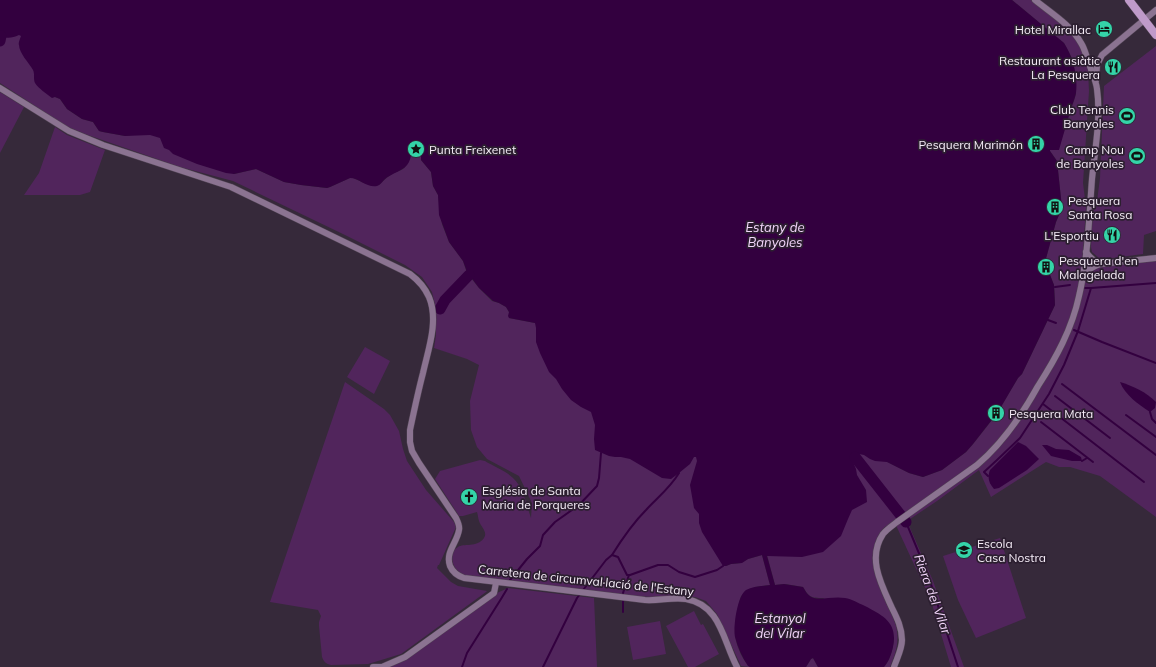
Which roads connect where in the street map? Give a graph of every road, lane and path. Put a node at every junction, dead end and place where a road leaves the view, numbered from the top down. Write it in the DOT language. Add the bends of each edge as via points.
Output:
graph roads {
  1 [pos="1035,0"];
  2 [pos="1129,0"];
  3 [pos="1156,10"];
  4 [pos="1144,20"];
  5 [pos="1156,35"];
  6 [pos="1096,82"];
  7 [pos="0,88"];
  8 [pos="1086,252"];
  9 [pos="1156,258"];
  10 [pos="1100,264"];
  11 [pos="1083,275"];
  12 [pos="496,583"];
  13 [pos="374,667"];
  14 [pos="737,667"];
  15 [pos="894,667"];
  1 -- 6 [label="street" via="1075,34 1082,44"];
  2 -- 4 [label="main road"];
  3 -- 4 [label="street"];
  4 -- 5 [label="main road"];
  4 -- 6 [label="street" via="1102,55 1097,65"];
  6 -- 8 [label="street" via="1099,115"];
  7 -- 12 [label="street, Carretera de circumval·lació de l'Estany" via="69,131 103,145 231,187 418,280 430,299 433,321 410,430 412,451 459,525 459,532 450,550 451,569 456,575 464,578"];
  8 -- 10 [label="street" via="1093,261"];
  8 -- 11 [label="street"];
  9 -- 10 [label="street"];
  10 -- 11 [label="street"];
  11 -- 15 [label="street" via="1079,298 1066,335 1029,402 1009,431 978,465 894,524 883,535 875,559 879,576 901,628 902,640"];
  12 -- 13 [label="street" via="494,593 405,657 382,667"];
  12 -- 14 [label="street, Carretera de circumval·lació de l'Estany" via="650,600 685,599 696,602 712,613"];
}
